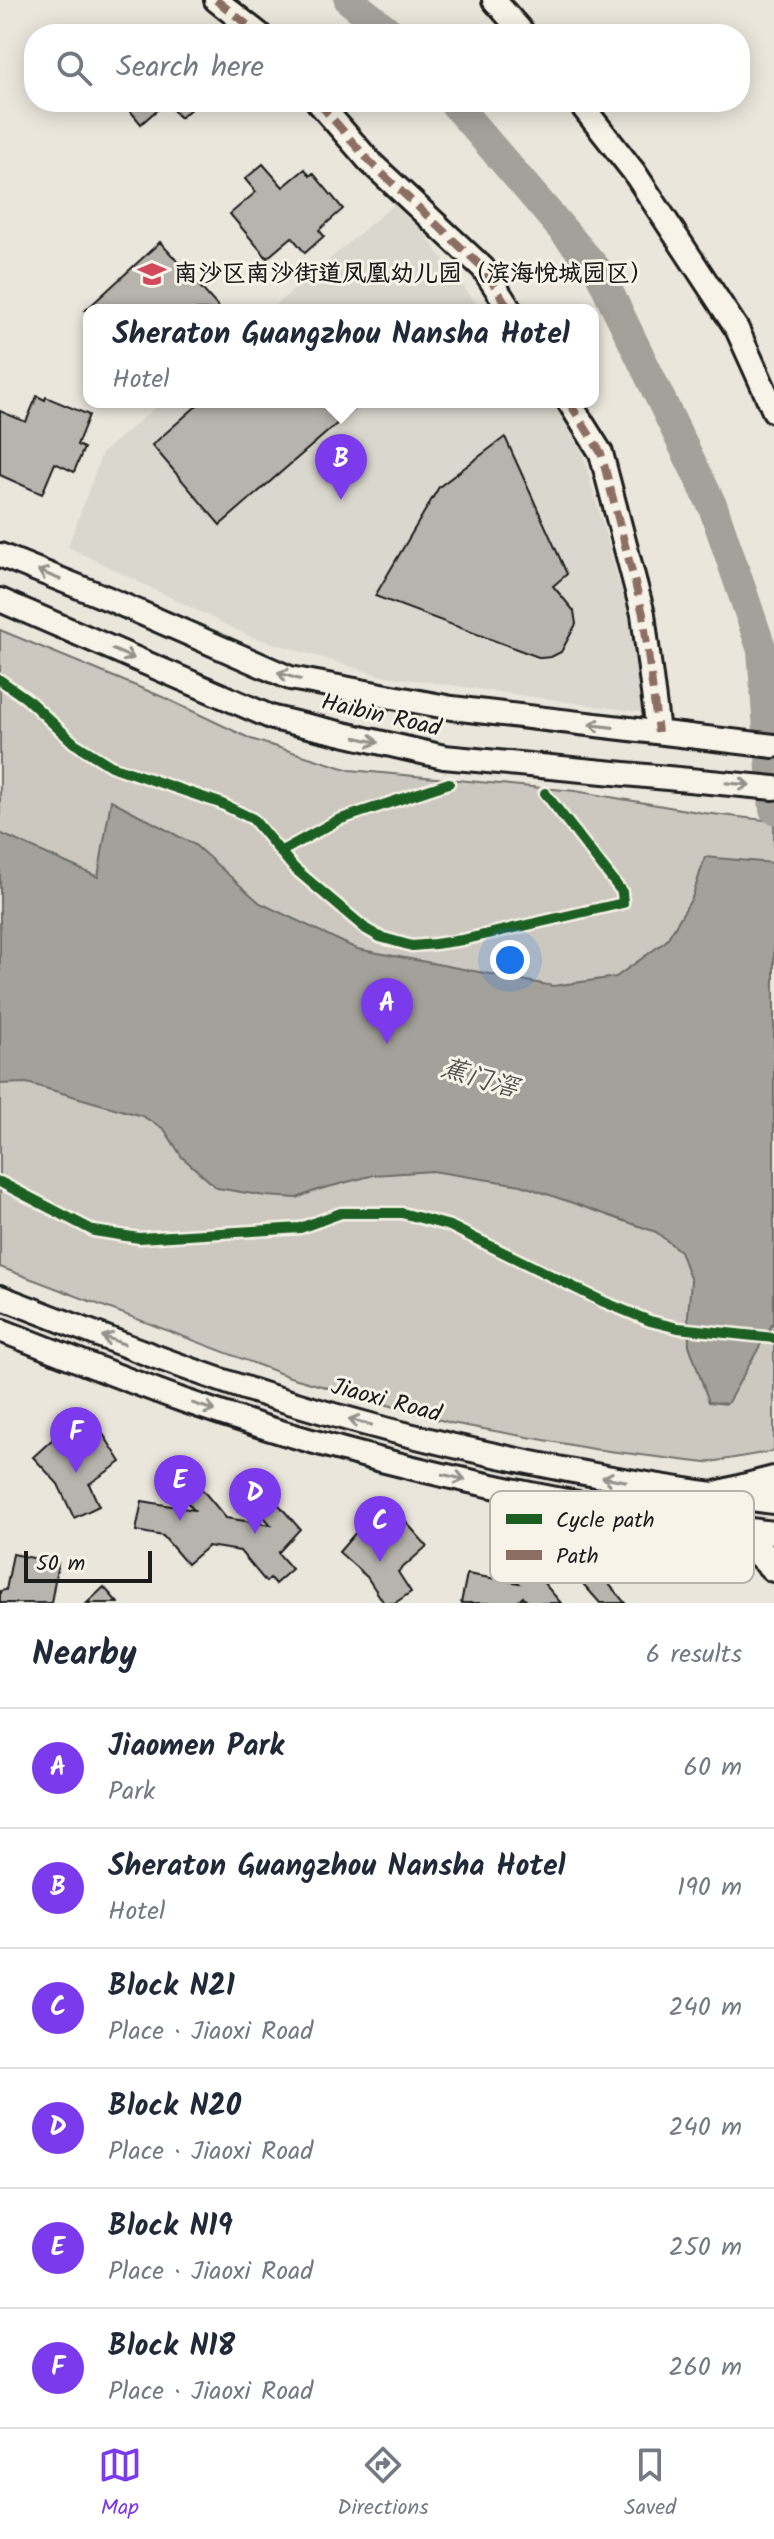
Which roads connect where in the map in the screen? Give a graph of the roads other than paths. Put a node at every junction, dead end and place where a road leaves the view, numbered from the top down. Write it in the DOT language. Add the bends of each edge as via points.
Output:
graph roads {
  1 [pos="216,0"];
  2 [pos="494,0"];
  3 [pos="246,24"];
  4 [pos="515,24"];
  5 [pos="327,112"];
  6 [pos="587,112"];
  7 [pos="506,304"];
  8 [pos="573,408"];
  9 [pos="774,411"];
  10 [pos="0,555"];
  11 [pos="0,600"];
  12 [pos="658,732"];
  13 [pos="774,746"];
  14 [pos="774,788"];
  15 [pos="0,1297"];
  16 [pos="0,1330"];
  17 [pos="774,1481"];
  18 [pos="521,1491"];
  19 [pos="695,1491"];
  20 [pos="735,1491"];
  21 [pos="754,1499"];
  22 [pos="774,1502"];
  23 [pos="754,1531"];
  24 [pos="774,1533"];
  25 [pos="754,1547"];
  26 [pos="774,1567"];
  1 -- 3 [label="street"];
  2 -- 4 [label="street"];
  5 -- 7 [label="street" via="370,162 483,268"];
  6 -- 9 [label="street" via="634,172 737,329"];
  8 -- 12 [label="street" via="601,453 643,614"];
  12 -- 10 [label="street, Haibin Road, one-way" via="452,708 290,678"];
  11 -- 14 [label="street, Haibin Road, one-way" via="273,718 444,757"];
  12 -- 13 [label="street, Haibin Road"];
  19 -- 15 [label="street, Jiaoxi Road, one-way" via="490,1455 339,1416 190,1370"];
  16 -- 18 [label="street, one-way" via="180,1399 346,1450"];
  17 -- 20 [label="main road"];
  21 -- 22 [label="street, Jiaoxi Road"];
  23 -- 24 [label="street"];
  25 -- 26 [label="main road"];
}
